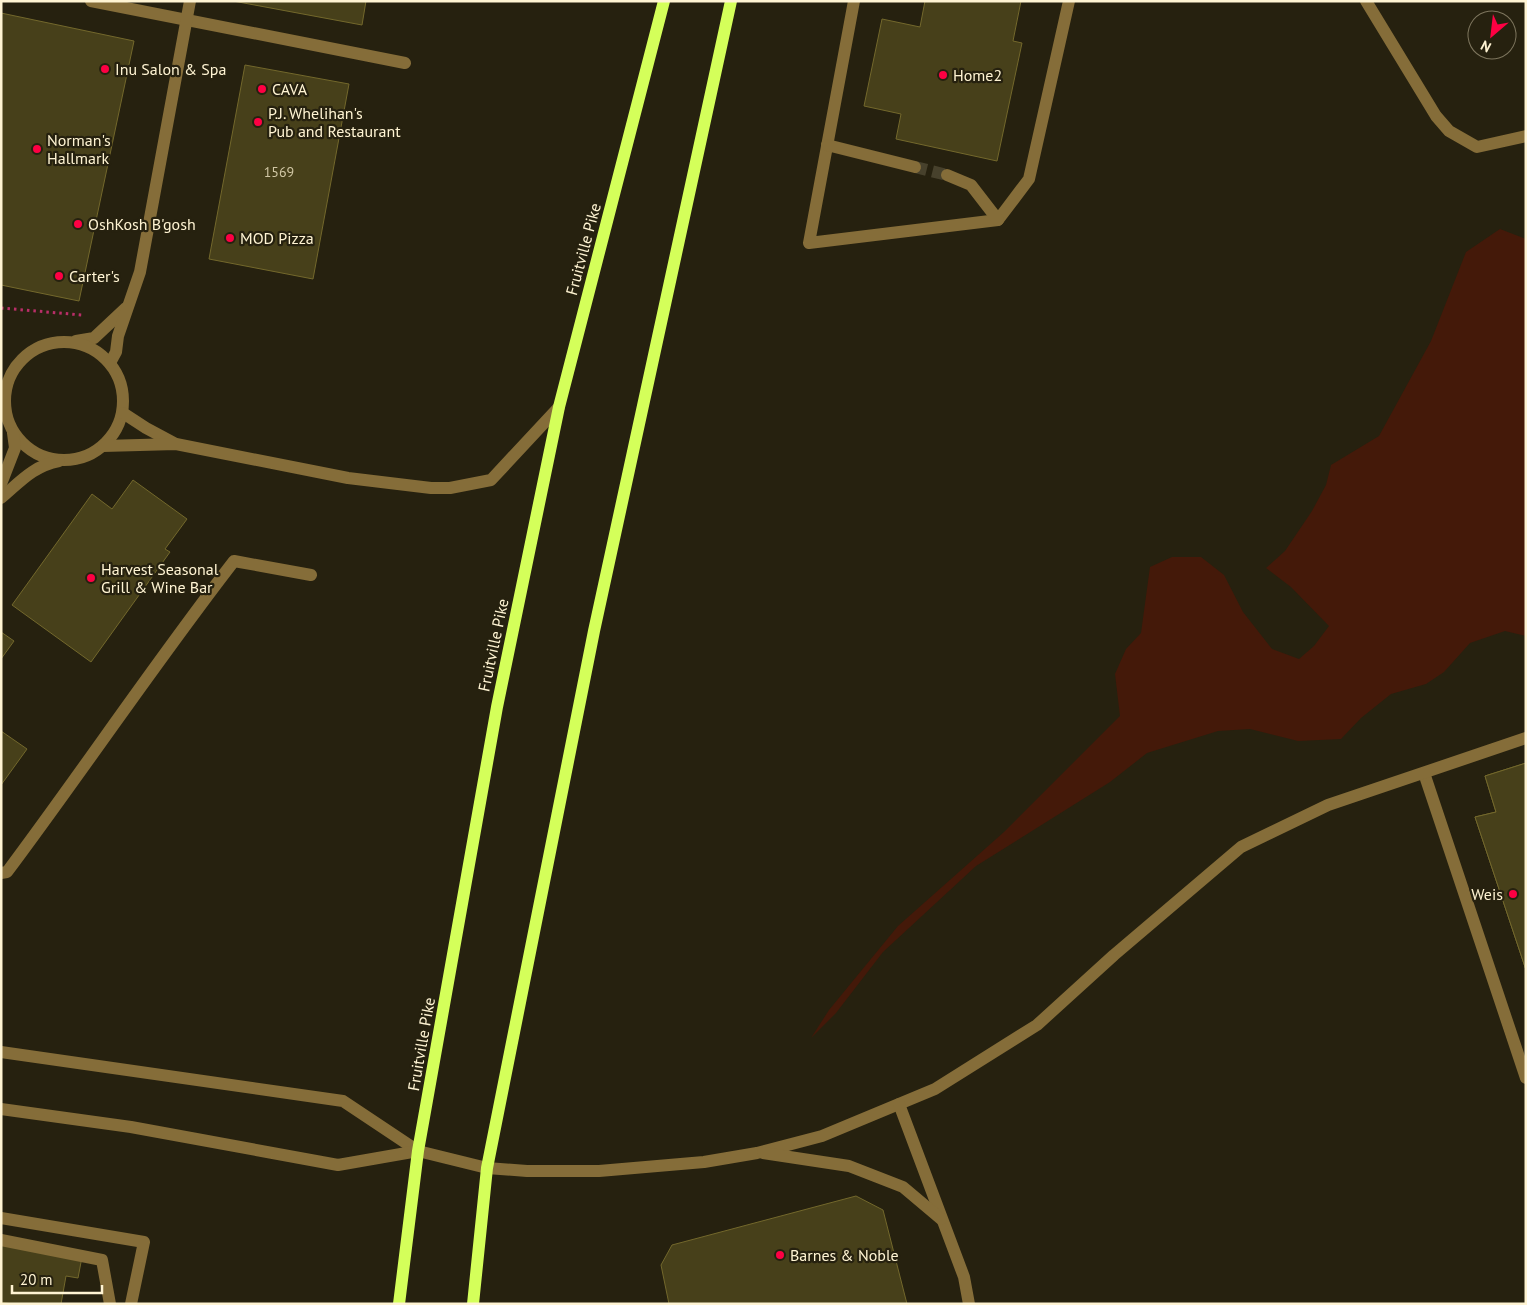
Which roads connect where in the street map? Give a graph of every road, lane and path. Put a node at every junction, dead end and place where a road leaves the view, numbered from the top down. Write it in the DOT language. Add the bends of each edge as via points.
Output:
graph roads {
  1 [pos="92,1"];
  2 [pos="190,1"];
  3 [pos="664,1"];
  4 [pos="731,1"];
  5 [pos="854,1"];
  6 [pos="1069,1"];
  7 [pos="1366,1"];
  8 [pos="186,20"];
  9 [pos="405,63"];
  10 [pos="1526,136"];
  11 [pos="827,145"];
  12 [pos="915,167"];
  13 [pos="947,175"];
  14 [pos="998,220"];
  15 [pos="129,304"];
  16 [pos="1,308"];
  17 [pos="82,315"];
  18 [pos="73,342"];
  19 [pos="110,363"];
  20 [pos="559,406"];
  21 [pos="123,413"];
  22 [pos="13,431"];
  23 [pos="176,444"];
  24 [pos="103,446"];
  25 [pos="66,460"];
  26 [pos="1,484"];
  27 [pos="1,498"];
  28 [pos="311,575"];
  29 [pos="1526,738"];
  30 [pos="1424,773"];
  31 [pos="1,873"];
  32 [pos="1,1052"];
  33 [pos="1526,1078"];
  34 [pos="899,1104"];
  35 [pos="1,1109"];
  36 [pos="418,1151"];
  37 [pos="757,1153"];
  38 [pos="487,1168"];
  39 [pos="1,1218"];
  40 [pos="943,1220"];
  41 [pos="1,1240"];
  42 [pos="110,1304"];
  43 [pos="132,1304"];
  44 [pos="399,1304"];
  45 [pos="473,1304"];
  46 [pos="969,1304"];
  1 -- 8 [label="street"];
  2 -- 8 [label="street"];
  3 -- 20 [label="main road, Fruitville Pike"];
  4 -- 38 [label="main road" via="594,631"];
  5 -- 11 [label="street"];
  6 -- 14 [label="street" via="1029,179"];
  7 -- 10 [label="street" via="1436,116 1449,131 1477,147"];
  8 -- 9 [label="street"];
  8 -- 15 [label="street" via="140,272"];
  11 -- 12 [label="street"];
  11 -- 14 [label="street" via="810,243"];
  13 -- 14 [label="street" via="971,185"];
  15 -- 18 [label="street" via="94,338"];
  15 -- 19 [label="street"];
  16 -- 17 [label="path"];
  18 -- 19 [label="street" via="94,349"];
  18 -- 22 [label="street" via="54,342 36,348 21,360 10,376 5,394 6,413"];
  19 -- 21 [label="street" via="119,378"];
  20 -- 23 [label="street" via="491,480 450,488 327,474"];
  20 -- 36 [label="main road, Fruitville Pike" via="496,707"];
  21 -- 23 [label="street"];
  21 -- 24 [label="street" via="116,431"];
  22 -- 25 [label="street" via="35,453 50,459"];
  22 -- 26 [label="street" via="15,448"];
  23 -- 24 [label="street"];
  24 -- 25 [label="street" via="85,456"];
  25 -- 27 [label="street" via="33,470"];
  28 -- 31 [label="street" via="234,561 176,635 7,872"];
  29 -- 30 [label="street"];
  30 -- 33 [label="street"];
  30 -- 34 [label="street" via="1328,805 1241,847 1037,1025 935,1089"];
  32 -- 36 [label="street" via="342,1101"];
  34 -- 37 [label="street" via="822,1136"];
  34 -- 40 [label="street"];
  35 -- 36 [label="street" via="131,1127 338,1165"];
  36 -- 38 [label="street"];
  36 -- 44 [label="main road, Fruitville Pike"];
  37 -- 38 [label="street" via="704,1162 599,1172"];
  37 -- 40 [label="street" via="850,1166 903,1187"];
  38 -- 45 [label="main road"];
  39 -- 43 [label="street" via="144,1242"];
  40 -- 46 [label="street" via="964,1277"];
  41 -- 42 [label="street" via="102,1260"];
}
